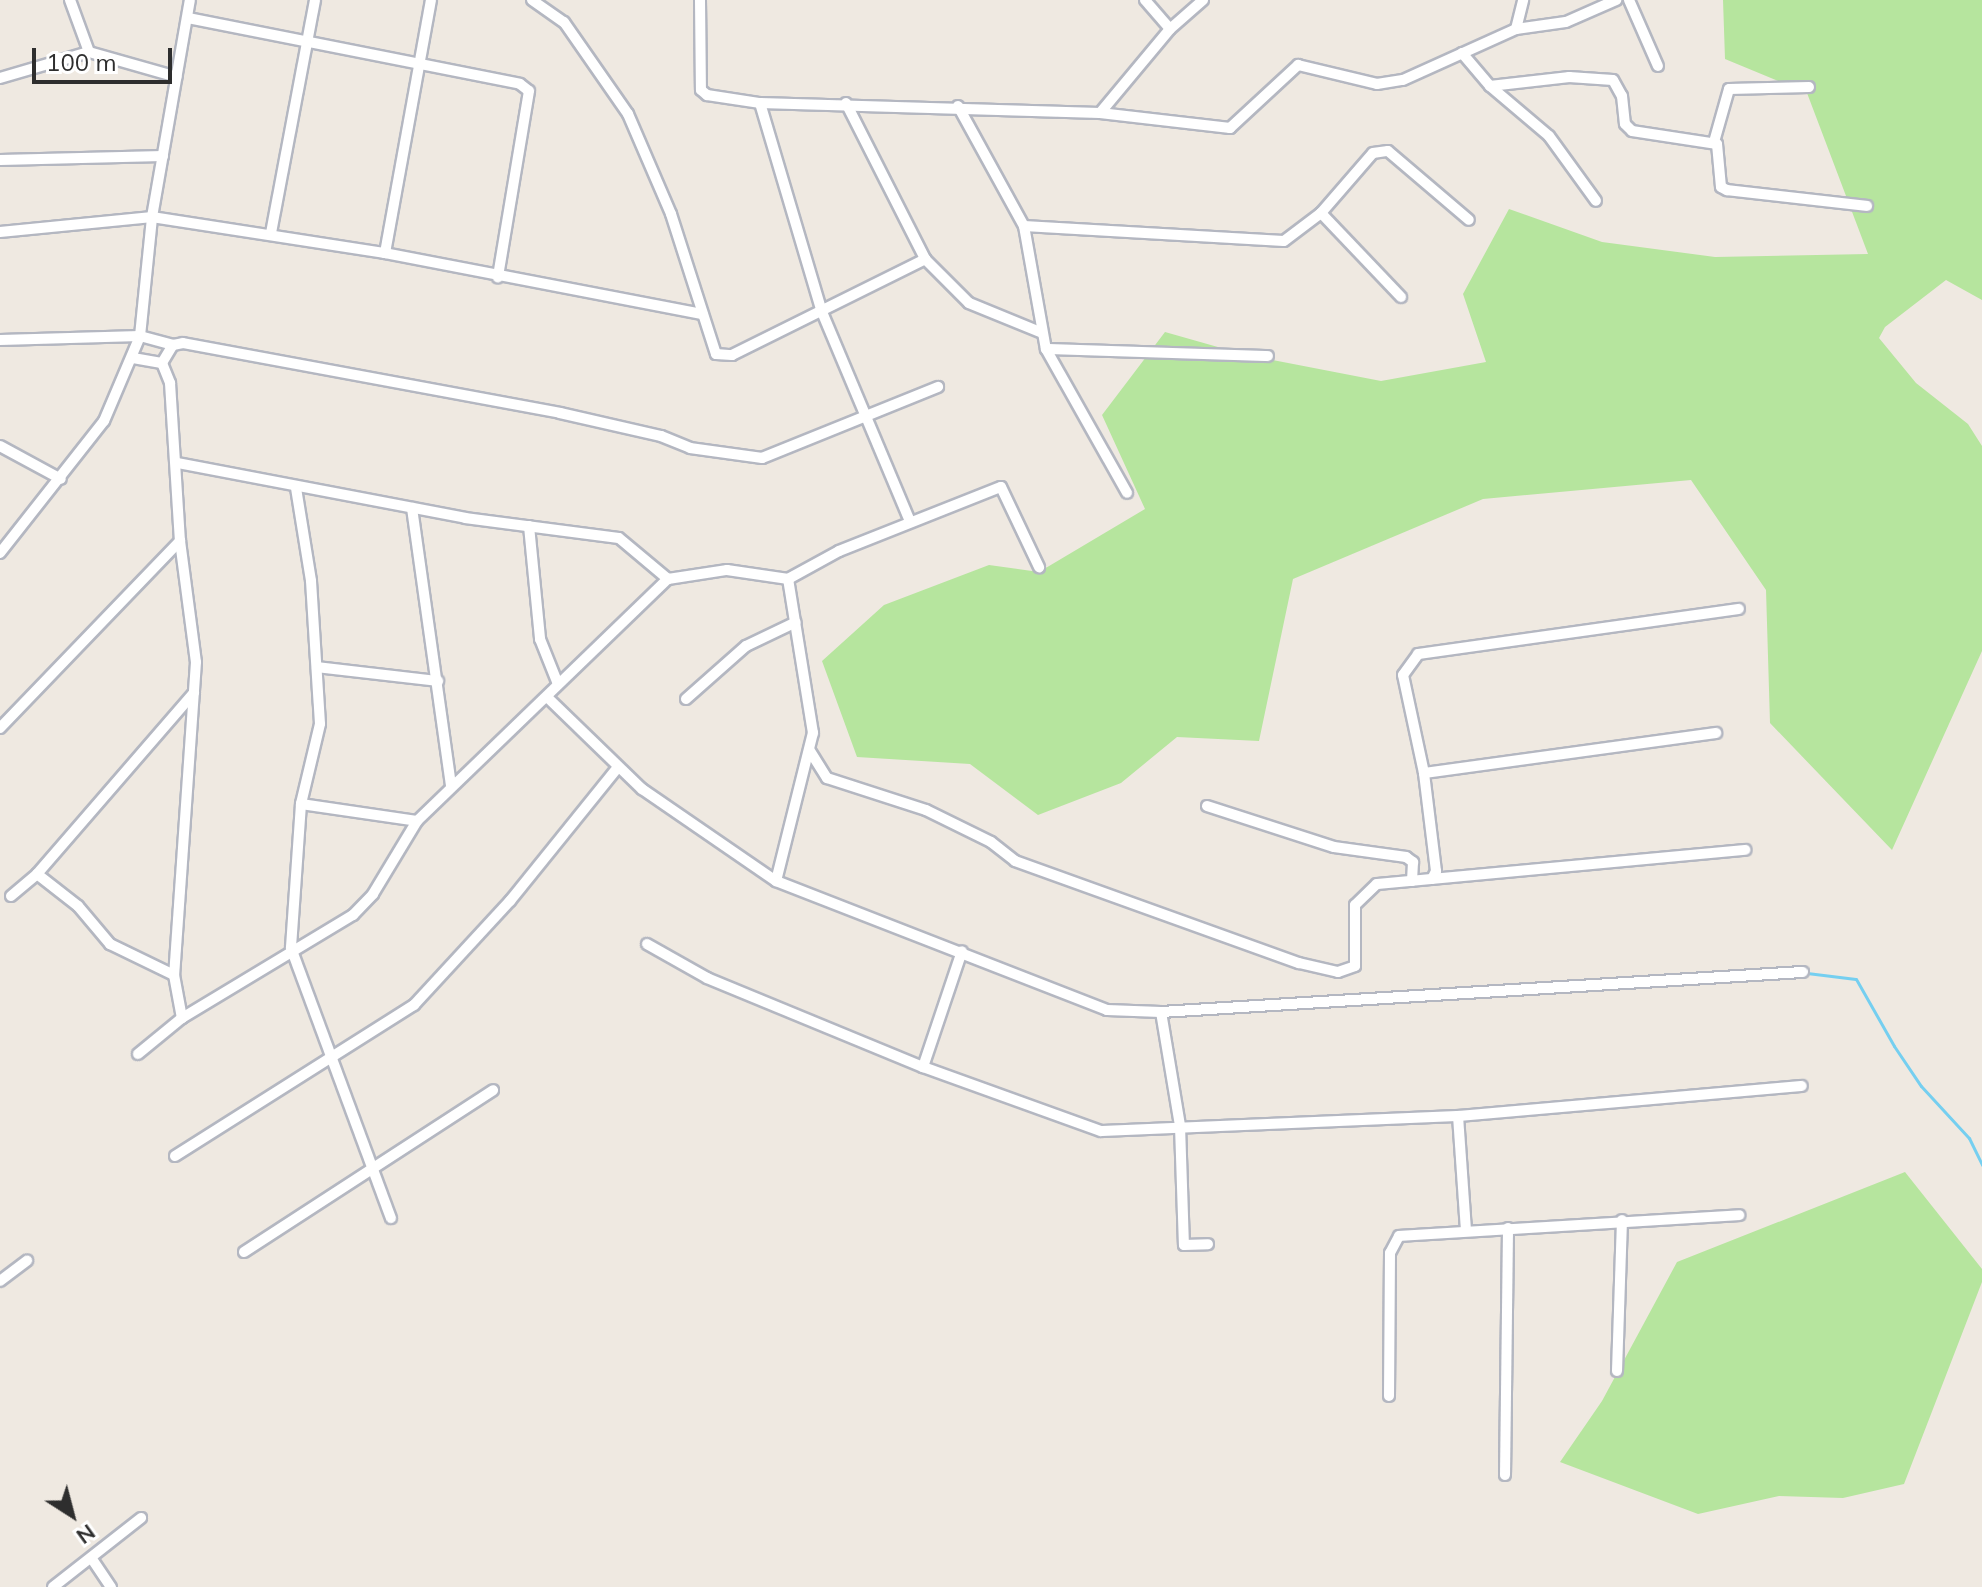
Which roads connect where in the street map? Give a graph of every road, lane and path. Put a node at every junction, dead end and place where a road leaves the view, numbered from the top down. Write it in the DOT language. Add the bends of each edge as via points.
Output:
graph roads {
  1 [pos="70,0"];
  2 [pos="190,0"];
  3 [pos="315,0"];
  4 [pos="431,0"];
  5 [pos="532,0"];
  6 [pos="700,0"];
  7 [pos="1145,0"];
  8 [pos="1203,0"];
  9 [pos="1523,0"];
  10 [pos="1616,0"];
  11 [pos="1629,0"];
  12 [pos="188,18"];
  13 [pos="1170,29"];
  14 [pos="1516,29"];
  15 [pos="306,45"];
  16 [pos="89,52"];
  17 [pos="1462,53"];
  18 [pos="418,64"];
  19 [pos="1658,66"];
  20 [pos="177,77"];
  21 [pos="0,78"];
  22 [pos="1490,86"];
  23 [pos="1809,87"];
  24 [pos="760,103"];
  25 [pos="846,103"];
  26 [pos="958,106"];
  27 [pos="1100,113"];
  28 [pos="1714,142"];
  29 [pos="163,156"];
  30 [pos="0,160"];
  31 [pos="1596,201"];
  32 [pos="1867,206"];
  33 [pos="1321,213"];
  34 [pos="152,217"];
  35 [pos="1469,220"];
  36 [pos="1024,226"];
  37 [pos="0,232"];
  38 [pos="271,233"];
  39 [pos="385,253"];
  40 [pos="925,259"];
  41 [pos="498,277"];
  42 [pos="1401,297"];
  43 [pos="822,312"];
  44 [pos="702,314"];
  45 [pos="1040,332"];
  46 [pos="140,336"];
  47 [pos="0,340"];
  48 [pos="173,345"];
  49 [pos="1046,349"];
  50 [pos="1268,356"];
  51 [pos="133,358"];
  52 [pos="162,363"];
  53 [pos="938,387"];
  54 [pos="866,417"];
  55 [pos="0,446"];
  56 [pos="178,463"];
  57 [pos="61,479"];
  58 [pos="296,488"];
  59 [pos="1127,493"];
  60 [pos="412,508"];
  61 [pos="910,521"];
  62 [pos="529,526"];
  63 [pos="180,541"];
  64 [pos="0,553"];
  65 [pos="1039,567"];
  66 [pos="668,579"];
  67 [pos="788,579"];
  68 [pos="1739,609"];
  69 [pos="796,622"];
  70 [pos="317,667"];
  71 [pos="438,681"];
  72 [pos="558,684"];
  73 [pos="194,693"];
  74 [pos="548,698"];
  75 [pos="686,699"];
  76 [pos="0,728"];
  77 [pos="1716,733"];
  78 [pos="810,751"];
  79 [pos="618,767"];
  80 [pos="1424,773"];
  81 [pos="451,785"];
  82 [pos="301,804"];
  83 [pos="1207,806"];
  84 [pos="417,821"];
  85 [pos="1745,850"];
  86 [pos="37,874"];
  87 [pos="1432,879"];
  88 [pos="776,881"];
  89 [pos="1412,881"];
  90 [pos="11,896"];
  91 [pos="647,944"];
  92 [pos="291,948"];
  93 [pos="962,951"];
  94 [pos="1803,972"];
  95 [pos="174,975"];
  96 [pos="1161,1012"];
  97 [pos="182,1018"];
  98 [pos="138,1054"];
  99 [pos="336,1058"];
  100 [pos="923,1067"];
  101 [pos="1802,1086"];
  102 [pos="493,1090"];
  103 [pos="1458,1116"];
  104 [pos="1180,1126"];
  105 [pos="175,1156"];
  106 [pos="373,1164"];
  107 [pos="1739,1215"];
  108 [pos="391,1218"];
  109 [pos="1622,1220"];
  110 [pos="1508,1228"];
  111 [pos="1466,1230"];
  112 [pos="1208,1244"];
  113 [pos="244,1252"];
  114 [pos="27,1261"];
  115 [pos="0,1281"];
  116 [pos="1617,1371"];
  117 [pos="1389,1396"];
  118 [pos="1505,1475"];
  119 [pos="141,1518"];
  120 [pos="92,1559"];
  121 [pos="53,1587"];
  122 [pos="111,1587"];
  1 -- 16 [label="street"];
  2 -- 12 [label="street"];
  3 -- 15 [label="street"];
  4 -- 18 [label="street"];
  5 -- 44 [label="street" via="564,22 628,114 671,214"];
  6 -- 24 [label="street" via="701,90"];
  7 -- 13 [label="street"];
  8 -- 13 [label="street"];
  9 -- 14 [label="street"];
  10 -- 14 [label="street" via="1566,22"];
  11 -- 19 [label="street"];
  12 -- 15 [label="street"];
  12 -- 20 [label="street"];
  13 -- 27 [label="street"];
  14 -- 17 [label="street"];
  15 -- 18 [label="street"];
  15 -- 38 [label="street"];
  16 -- 20 [label="street"];
  16 -- 21 [label="street"];
  17 -- 22 [label="street"];
  17 -- 27 [label="street" via="1403,80 1377,84 1298,65 1230,128"];
  18 -- 39 [label="street"];
  18 -- 41 [label="street" via="520,84 529,91"];
  20 -- 29 [label="street"];
  22 -- 28 [label="street" via="1569,77 1613,80 1622,96 1625,124 1632,131"];
  22 -- 31 [label="street" via="1549,136"];
  23 -- 28 [label="street" via="1729,89"];
  24 -- 25 [label="street"];
  24 -- 43 [label="street"];
  25 -- 26 [label="street"];
  25 -- 40 [label="street"];
  26 -- 27 [label="street"];
  26 -- 36 [label="street"];
  28 -- 32 [label="street" via="1720,148 1721,187 1727,190"];
  29 -- 30 [label="street"];
  29 -- 34 [label="street"];
  33 -- 35 [label="street" via="1373,153 1388,151"];
  33 -- 36 [label="street" via="1284,241 1259,243"];
  33 -- 42 [label="street"];
  34 -- 37 [label="street"];
  34 -- 38 [label="street"];
  34 -- 46 [label="street"];
  36 -- 45 [label="street"];
  38 -- 39 [label="street"];
  39 -- 41 [label="street"];
  40 -- 43 [label="street"];
  40 -- 45 [label="street" via="969,303"];
  41 -- 44 [label="street"];
  43 -- 44 [label="street" via="723,357 713,349"];
  43 -- 54 [label="street"];
  45 -- 49 [label="street"];
  46 -- 47 [label="street"];
  46 -- 48 [label="street"];
  46 -- 51 [label="street"];
  48 -- 52 [label="street"];
  48 -- 54 [label="street" via="560,413 729,456 776,455"];
  49 -- 50 [label="street"];
  49 -- 59 [label="street"];
  51 -- 52 [label="street"];
  51 -- 57 [label="street" via="104,421"];
  52 -- 56 [label="street" via="170,383"];
  53 -- 54 [label="street"];
  54 -- 61 [label="street"];
  55 -- 57 [label="street"];
  56 -- 58 [label="street"];
  56 -- 63 [label="street"];
  57 -- 64 [label="street"];
  58 -- 60 [label="street"];
  58 -- 70 [label="street"];
  60 -- 62 [label="street"];
  60 -- 71 [label="street"];
  61 -- 65 [label="street" via="1001,487"];
  61 -- 67 [label="street"];
  62 -- 66 [label="street" via="619,538"];
  62 -- 72 [label="street" via="540,639"];
  63 -- 73 [label="street" via="196,662"];
  63 -- 76 [label="street"];
  66 -- 67 [label="street" via="727,570"];
  66 -- 72 [label="street"];
  67 -- 69 [label="street"];
  68 -- 80 [label="street" via="1418,654 1403,675"];
  69 -- 75 [label="street" via="746,646"];
  69 -- 78 [label="street" via="811,695"];
  70 -- 71 [label="street"];
  70 -- 82 [label="street" via="320,724"];
  71 -- 81 [label="street"];
  72 -- 74 [label="street"];
  73 -- 86 [label="street"];
  73 -- 95 [label="street"];
  74 -- 79 [label="street"];
  74 -- 81 [label="street"];
  77 -- 80 [label="street"];
  78 -- 88 [label="street"];
  78 -- 89 [label="street" via="827,778 926,810 991,842 1015,861 1321,969 1351,971 1355,966 1359,897 1377,884"];
  79 -- 88 [label="street"];
  79 -- 99 [label="street" via="434,988"];
  80 -- 87 [label="street" via="1436,871"];
  81 -- 84 [label="street"];
  82 -- 84 [label="street"];
  82 -- 92 [label="street"];
  83 -- 89 [label="street" via="1334,847 1406,857 1413,862"];
  84 -- 92 [label="street" via="373,894 353,915"];
  85 -- 87 [label="street"];
  86 -- 90 [label="street"];
  86 -- 95 [label="street" via="78,906 120,951"];
  87 -- 89 [label="street"];
  88 -- 93 [label="street"];
  91 -- 100 [label="street" via="707,978"];
  92 -- 97 [label="street"];
  92 -- 99 [label="street"];
  93 -- 96 [label="street" via="1107,1010"];
  93 -- 100 [label="street"];
  94 -- 96 [label="street"];
  95 -- 97 [label="street"];
  96 -- 104 [label="street"];
  97 -- 98 [label="street"];
  99 -- 105 [label="street"];
  99 -- 106 [label="street"];
  100 -- 104 [label="street" via="1084,1128"];
  101 -- 103 [label="street"];
  102 -- 106 [label="street"];
  103 -- 104 [label="street"];
  103 -- 111 [label="street"];
  104 -- 112 [label="street" via="1184,1245"];
  106 -- 108 [label="street"];
  106 -- 113 [label="street"];
  107 -- 109 [label="street"];
  109 -- 110 [label="street"];
  109 -- 116 [label="street"];
  110 -- 111 [label="street"];
  110 -- 118 [label="street"];
  111 -- 117 [label="street" via="1408,1233 1391,1243"];
  114 -- 115 [label="street"];
  119 -- 120 [label="street"];
  120 -- 121 [label="street"];
  120 -- 122 [label="street"];
}
